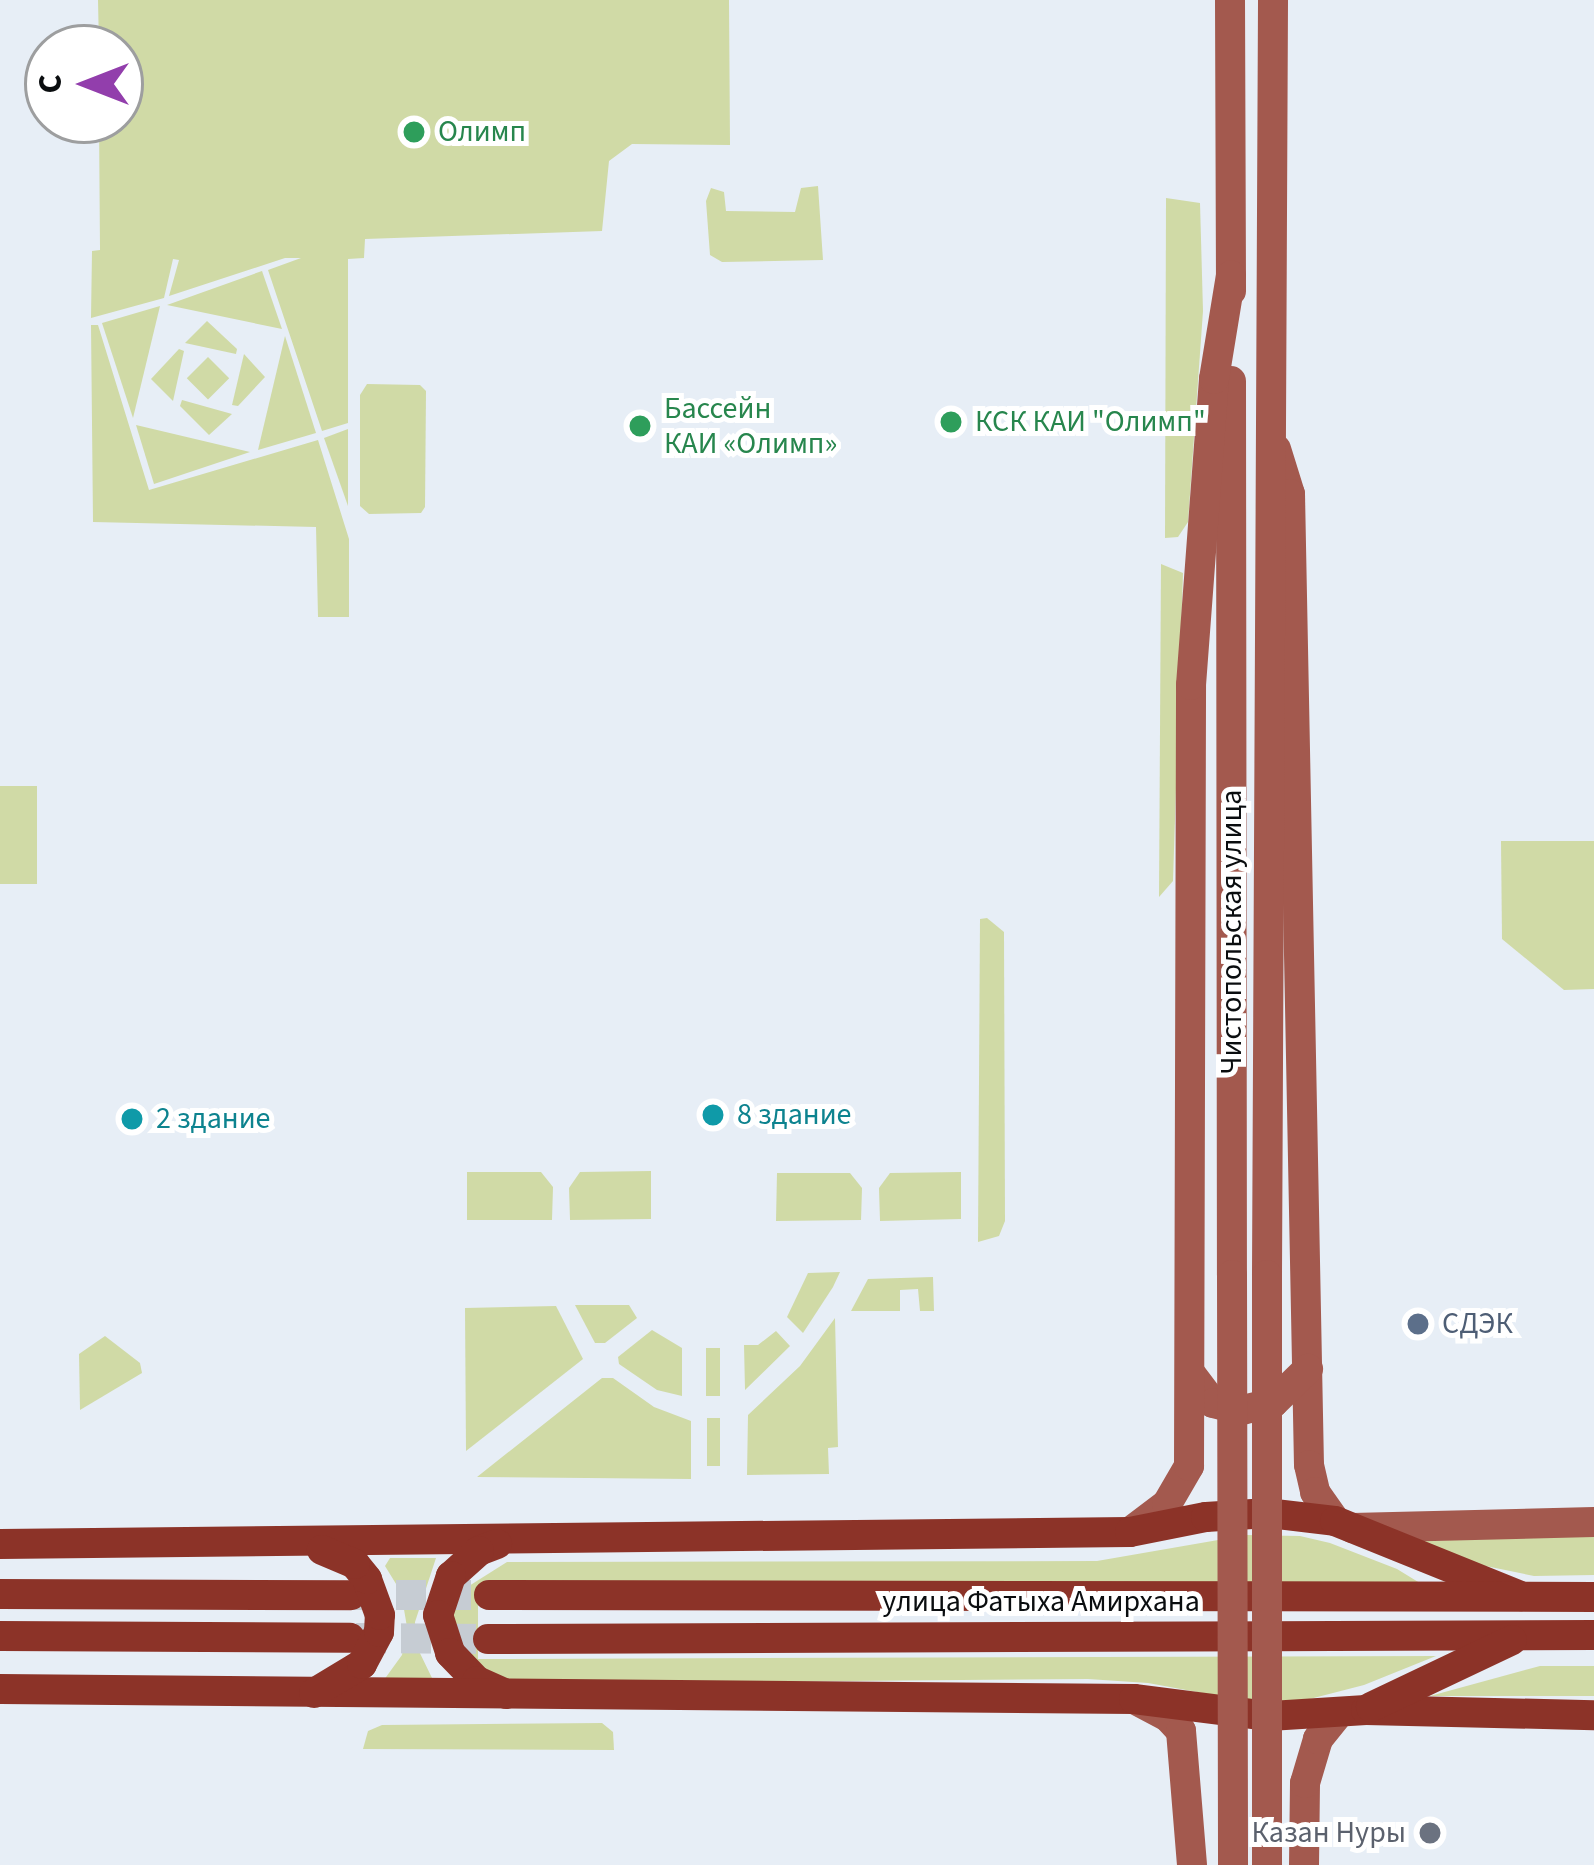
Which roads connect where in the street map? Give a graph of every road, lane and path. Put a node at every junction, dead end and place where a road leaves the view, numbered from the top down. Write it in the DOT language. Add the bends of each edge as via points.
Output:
graph roads {
  1 [pos="1230,0"];
  2 [pos="1273,0"];
  3 [pos="1231,275"];
  4 [pos="1269,433"];
  5 [pos="1308,1369"];
  6 [pos="1191,1374"];
  7 [pos="1594,1522"];
  8 [pos="1344,1525"];
  9 [pos="1130,1532"];
  10 [pos="512,1539"];
  11 [pos="0,1544"];
  12 [pos="307,1544"];
  13 [pos="0,1594"];
  14 [pos="351,1595"];
  15 [pos="489,1595"];
  16 [pos="1521,1596"];
  17 [pos="1594,1597"];
  18 [pos="1594,1635"];
  19 [pos="0,1636"];
  20 [pos="1521,1636"];
  21 [pos="350,1638"];
  22 [pos="488,1639"];
  23 [pos="0,1689"];
  24 [pos="308,1695"];
  25 [pos="511,1697"];
  26 [pos="1134,1699"];
  27 [pos="1352,1712"];
  28 [pos="1594,1714"];
  29 [pos="1192,1865"];
  30 [pos="1206,1865"];
  31 [pos="1233,1865"];
  32 [pos="1267,1865"];
  33 [pos="1300,1865"];
  1 -- 3 [label="main road, Чистопольская улица"];
  2 -- 4 [label="main road, Чистопольская улица"];
  3 -- 6 [label="main road" via="1214,379 1191,685"];
  3 -- 31 [label="main road, Чистопольская улица, bridge"];
  4 -- 5 [label="main road" via="1290,494"];
  4 -- 32 [label="main road, Чистопольская улица, bridge"];
  5 -- 6 [label="main road" via="1274,1403 1242,1410 1213,1403"];
  5 -- 8 [label="main road" via="1311,1480"];
  6 -- 9 [label="main road" via="1184,1480"];
  7 -- 8 [label="main road"];
  8 -- 9 [label="main road" via="1238,1514"];
  8 -- 16 [label="main road"];
  9 -- 10 [label="main road"];
  10 -- 12 [label="main road"];
  10 -- 25 [label="main road" via="464,1562 442,1593 438,1615 450,1653 477,1681"];
  11 -- 12 [label="main road"];
  12 -- 24 [label="main road" via="356,1564 380,1615 362,1664"];
  13 -- 14 [label="main road"];
  15 -- 16 [label="main road, улица Фатыха Амирхана"];
  16 -- 17 [label="main road, улица Фатыха Амирхана"];
  18 -- 20 [label="main road, улица Фатыха Амирхана"];
  19 -- 21 [label="main road"];
  20 -- 22 [label="main road, улица Фатыха Амирхана"];
  20 -- 27 [label="main road"];
  23 -- 24 [label="main road"];
  24 -- 25 [label="main road"];
  25 -- 26 [label="main road"];
  26 -- 27 [label="main road" via="1212,1712"];
  26 -- 29 [label="main road" via="1181,1731"];
  27 -- 28 [label="main road"];
  27 -- 33 [label="main road" via="1318,1739 1305,1783"];
  30 -- 33 [label="main road" via="1228,1847 1256,1841"];
}
